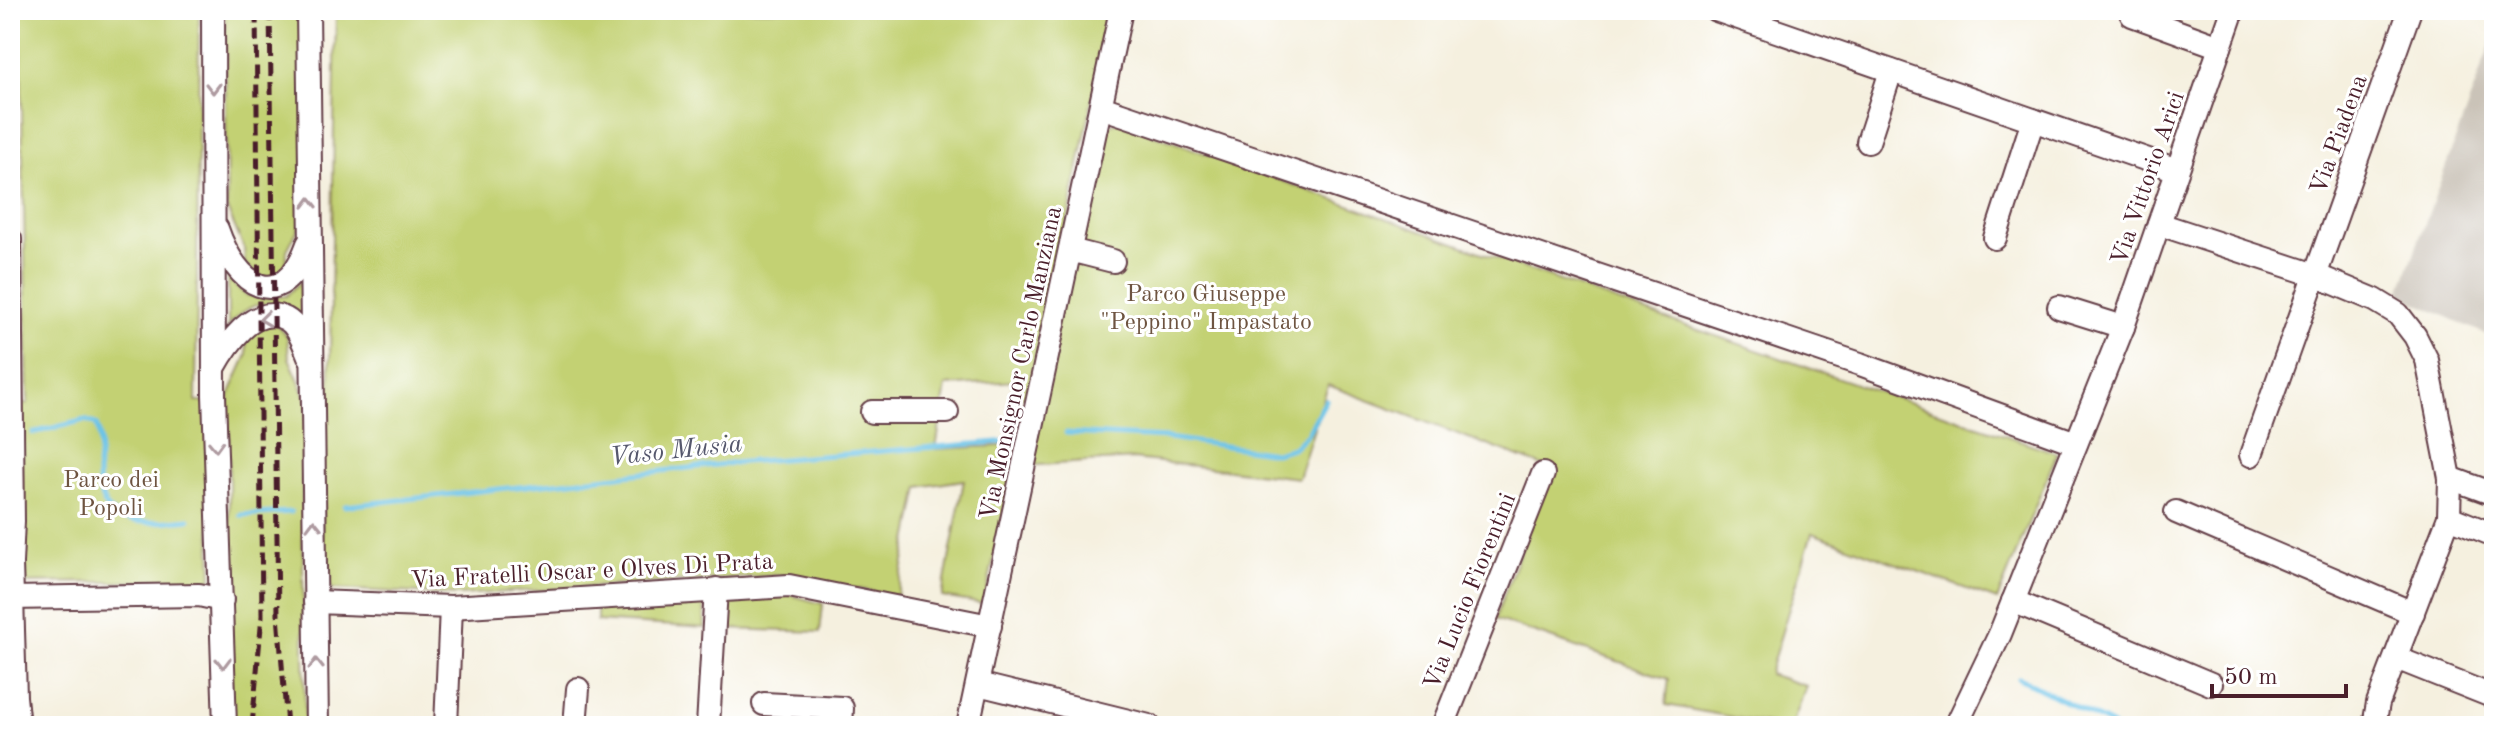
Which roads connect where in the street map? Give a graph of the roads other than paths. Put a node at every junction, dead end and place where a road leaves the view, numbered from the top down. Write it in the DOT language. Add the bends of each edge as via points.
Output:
graph roads {
  1 [pos="213,10"];
  2 [pos="308,10"];
  3 [pos="1121,10"];
  4 [pos="1716,10"];
  5 [pos="2233,10"];
  6 [pos="2410,10"];
  7 [pos="2132,15"];
  8 [pos="2220,47"];
  9 [pos="1891,71"];
  10 [pos="1101,107"];
  11 [pos="2033,120"];
  12 [pos="1868,142"];
  13 [pos="2177,170"];
  14 [pos="214,220"];
  15 [pos="2159,224"];
  16 [pos="311,236"];
  17 [pos="1995,238"];
  18 [pos="10,239"];
  19 [pos="1070,250"];
  20 [pos="1113,261"];
  21 [pos="2315,275"];
  22 [pos="2059,307"];
  23 [pos="2123,327"];
  24 [pos="312,365"];
  25 [pos="214,368"];
  26 [pos="872,412"];
  27 [pos="947,412"];
  28 [pos="2076,443"];
  29 [pos="2251,455"];
  30 [pos="1543,474"];
  31 [pos="2450,478"];
  32 [pos="2494,494"];
  33 [pos="2176,512"];
  34 [pos="2449,517"];
  35 [pos="2494,535"];
  36 [pos="716,589"];
  37 [pos="12,598"];
  38 [pos="222,600"];
  39 [pos="2013,601"];
  40 [pos="315,602"];
  41 [pos="451,607"];
  42 [pos="2413,613"];
  43 [pos="990,626"];
  44 [pos="2396,658"];
  45 [pos="978,684"];
  46 [pos="2211,684"];
  47 [pos="578,689"];
  48 [pos="2494,697"];
  49 [pos="764,704"];
  50 [pos="18,726"];
  51 [pos="225,726"];
  52 [pos="317,726"];
  53 [pos="446,726"];
  54 [pos="575,726"];
  55 [pos="708,726"];
  56 [pos="841,726"];
  57 [pos="968,726"];
  58 [pos="1149,726"];
  59 [pos="1443,726"];
  60 [pos="1956,726"];
  61 [pos="2374,726"];
  1 -- 14 [label="street, one-way"];
  16 -- 2 [label="street, one-way"];
  3 -- 10 [label="street, Via Monsignor Carlo Manziana"];
  4 -- 9 [label="street"];
  5 -- 8 [label="street, Via Vittorio Arici"];
  6 -- 21 [label="street, Via Piadena"];
  7 -- 8 [label="street"];
  8 -- 13 [label="street, Via Vittorio Arici"];
  9 -- 11 [label="street"];
  9 -- 12 [label="street"];
  10 -- 19 [label="street, Via Monsignor Carlo Manziana"];
  10 -- 28 [label="street" via="1860,364"];
  11 -- 13 [label="street"];
  11 -- 17 [label="street"];
  13 -- 15 [label="street, Via Vittorio Arici"];
  14 -- 16 [label="street" via="234,264 252,283 265,288 289,278"];
  14 -- 25 [label="street"];
  15 -- 21 [label="street"];
  15 -- 23 [label="street, Via Vittorio Arici"];
  16 -- 24 [label="street"];
  18 -- 37 [label="street"];
  19 -- 20 [label="street"];
  19 -- 43 [label="street, Via Monsignor Carlo Manziana"];
  21 -- 29 [label="street, Via Piadena"];
  21 -- 31 [label="street" via="2398,314 2415,336 2427,360"];
  22 -- 23 [label="street"];
  23 -- 28 [label="street, Via Vittorio Arici"];
  24 -- 25 [label="street, one-way" via="296,329 285,318 267,316 238,332"];
  40 -- 24 [label="street, one-way"];
  25 -- 38 [label="street, one-way"];
  26 -- 27 [label="street"];
  28 -- 39 [label="street, Via Vittorio Arici"];
  30 -- 59 [label="street, Via Lucio Fiorentini"];
  31 -- 32 [label="street"];
  31 -- 34 [label="street"];
  33 -- 42 [label="street"];
  34 -- 35 [label="street"];
  34 -- 42 [label="street"];
  36 -- 41 [label="street, Via Fratelli Oscar e Olves Di Prata"];
  36 -- 43 [label="street, Via Fratelli Oscar e Olves Di Prata" via="789,586"];
  36 -- 55 [label="street"];
  37 -- 38 [label="street" via="199,595"];
  37 -- 50 [label="street"];
  38 -- 51 [label="street, one-way"];
  39 -- 46 [label="street"];
  39 -- 60 [label="street, Via Vittorio Arici"];
  40 -- 41 [label="street, Via Fratelli Oscar e Olves Di Prata"];
  52 -- 40 [label="street, one-way"];
  41 -- 53 [label="street"];
  42 -- 44 [label="street"];
  43 -- 45 [label="street, Via Monsignor Carlo Manziana"];
  44 -- 48 [label="street"];
  44 -- 61 [label="street"];
  45 -- 57 [label="street, Via Monsignor Carlo Manziana"];
  45 -- 58 [label="street"];
  47 -- 54 [label="street"];
  49 -- 56 [label="street" via="842,708"];
}
